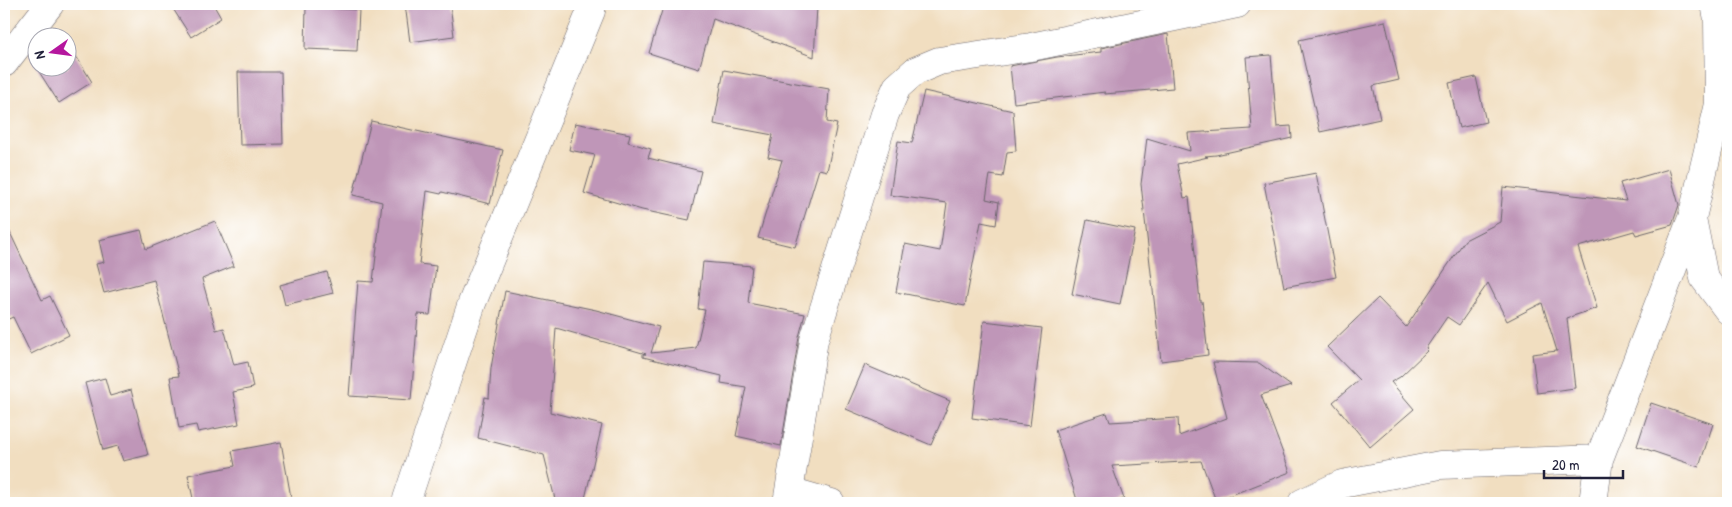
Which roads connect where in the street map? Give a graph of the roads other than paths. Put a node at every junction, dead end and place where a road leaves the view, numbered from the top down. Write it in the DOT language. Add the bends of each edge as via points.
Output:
graph roads {
  1 [pos="50,4"];
  2 [pos="592,4"];
  3 [pos="1237,4"];
  4 [pos="1716,4"];
  5 [pos="4,63"];
  6 [pos="1692,218"];
  7 [pos="1728,310"];
  8 [pos="1599,459"];
  9 [pos="788,497"];
  10 [pos="407,503"];
  11 [pos="832,503"];
  12 [pos="1302,503"];
  13 [pos="1593,503"];
  1 -- 5 [label="street"];
  2 -- 10 [label="street" via="472,303"];
  3 -- 9 [label="street" via="1031,46 939,61 915,70 897,87 885,114 814,340"];
  4 -- 6 [label="street" via="1719,104"];
  6 -- 7 [label="street" via="1704,278"];
  6 -- 8 [label="street"];
  8 -- 12 [label="street" via="1440,464 1342,484"];
  8 -- 13 [label="street"];
  9 -- 11 [label="street"];
}
